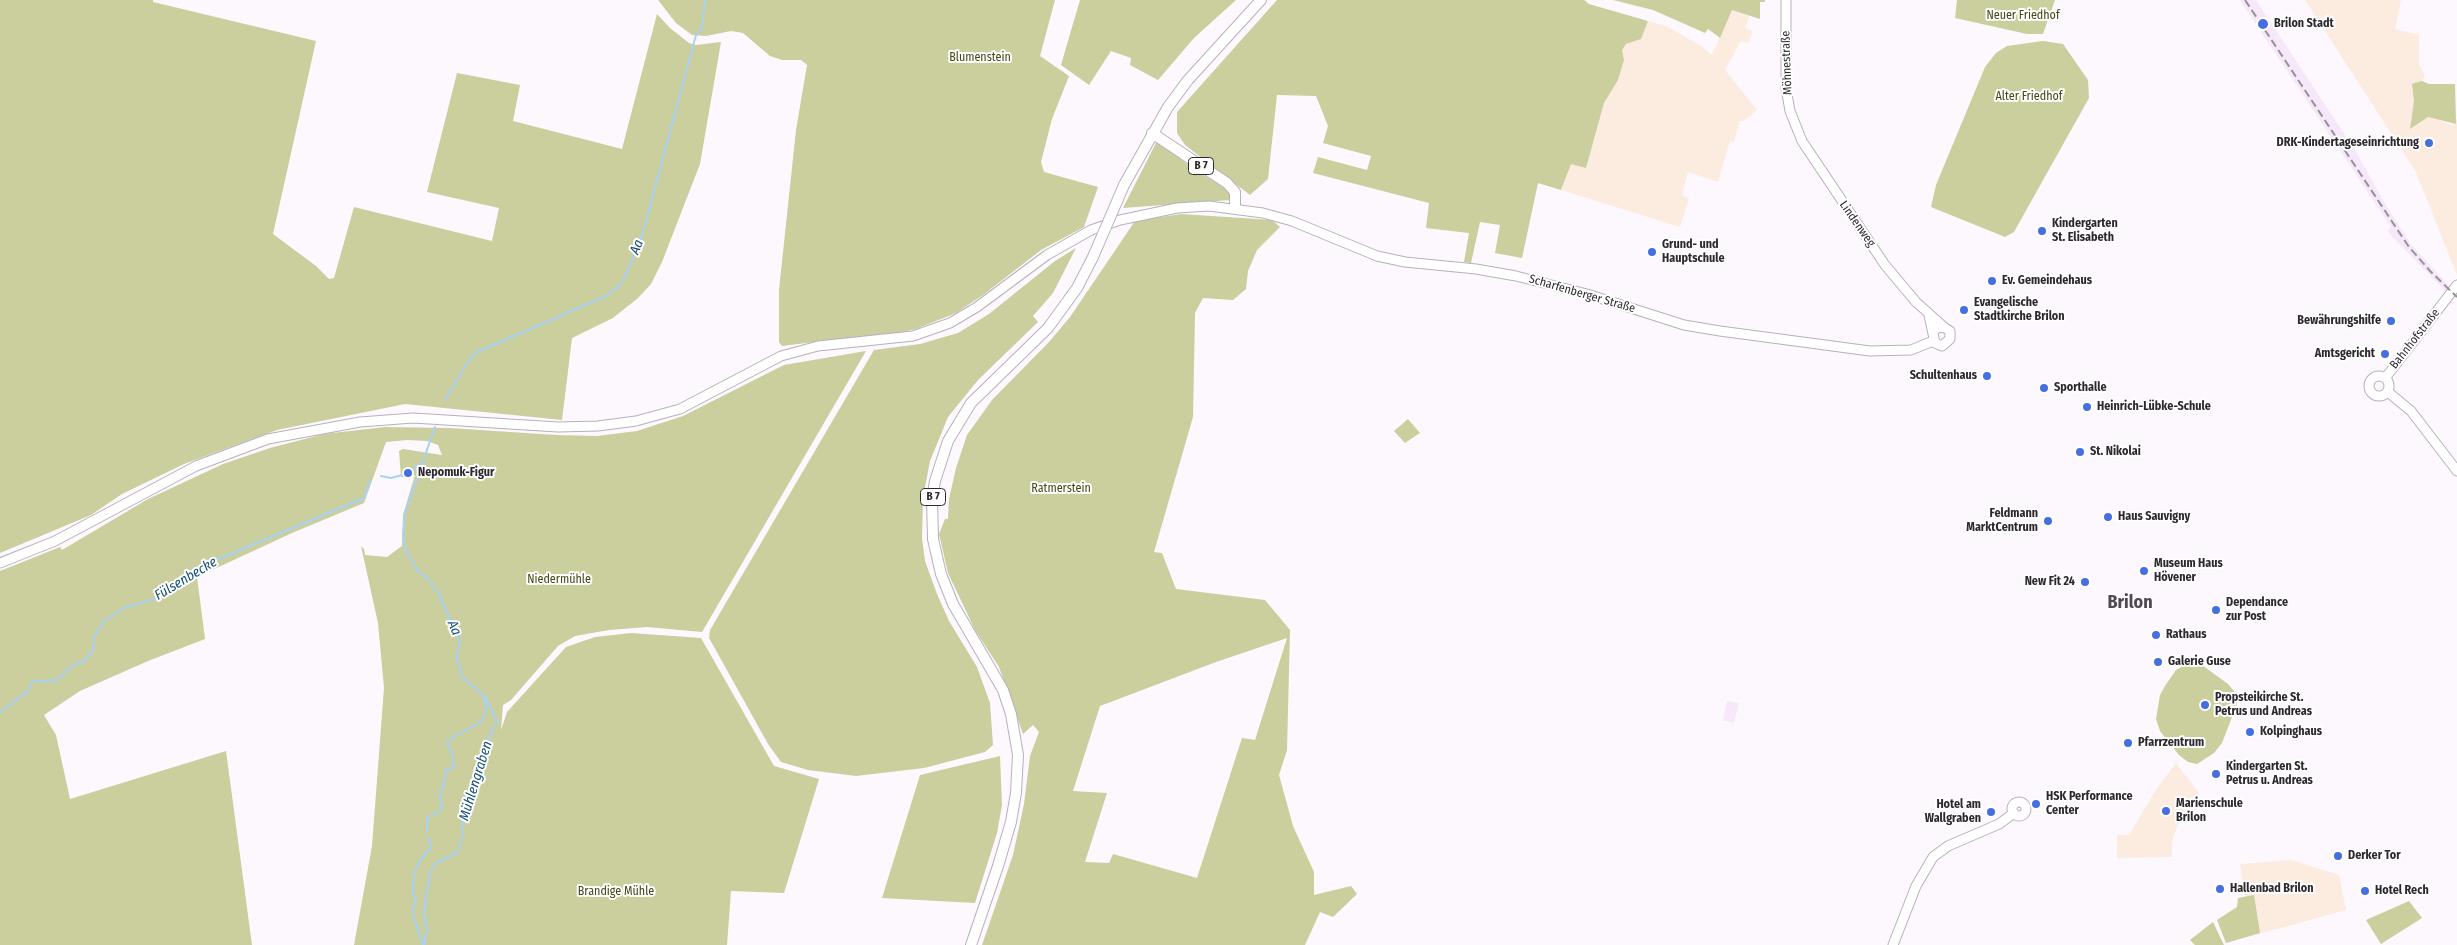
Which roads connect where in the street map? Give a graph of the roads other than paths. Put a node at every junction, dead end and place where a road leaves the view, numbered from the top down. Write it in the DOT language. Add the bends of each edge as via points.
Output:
graph roads {
  1 [pos="1261,0"];
  2 [pos="1786,0"];
  3 [pos="1795,126"];
  4 [pos="1152,133"];
  5 [pos="1235,208"];
  6 [pos="2457,285"];
  7 [pos="1929,315"];
  8 [pos="1945,328"];
  9 [pos="1933,337"];
  10 [pos="2386,377"];
  11 [pos="2388,392"];
  12 [pos="2457,471"];
  13 [pos="0,563"];
  14 [pos="2014,813"];
  15 [pos="971,945"];
  16 [pos="1893,945"];
  1 -- 4 [label="main road, B 7" via="1188,80"];
  2 -- 3 [label="street, Möhnestraße" via="1786,88"];
  3 -- 7 [label="street, Lindenweg" via="1811,157 1885,264"];
  4 -- 5 [label="main road, B 7" via="1227,183 1235,192"];
  4 -- 15 [label="main road, B 7, bridge" via="1124,185 1077,288 1048,328 985,388 957,423 932,499 933,539 940,574 953,604 1003,690 1018,755 1011,822"];
  5 -- 9 [label="street, Scharfenberger Straße" via="1292,221 1377,256 1516,276 1587,294 1684,325 1870,351 1911,350"];
  5 -- 13 [label="street, Scharfenberger Straße" via="1177,208 1120,220 1091,230 1054,251 950,323 913,336 818,346 781,356 680,408 636,421 558,427 449,419 388,419 322,427 268,439 196,466 56,541"];
  6 -- 10 [label="street, Bahnhofstraße"];
  7 -- 8 [label="street, Lindenweg"];
  7 -- 9 [label="street, Lindenweg"];
  8 -- 9 [label="street" via="1938,327"];
  8 -- 9 [label="street" via="1951,334 1949,342 1942,346"];
  10 -- 11 [label="street" via="2390,386"];
  10 -- 11 [label="street" via="2374,377 2369,388 2378,396"];
  11 -- 12 [label="street" via="2411,411"];
  14 -- 16 [label="street" via="1999,824 1936,854 1923,872"];
}
